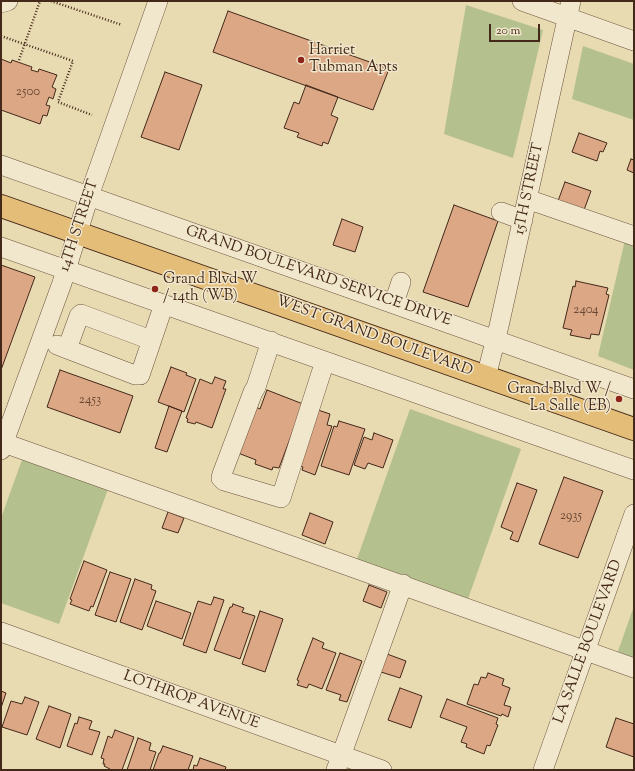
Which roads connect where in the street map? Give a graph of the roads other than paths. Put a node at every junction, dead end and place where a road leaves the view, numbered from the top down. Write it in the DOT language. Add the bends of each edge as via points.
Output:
graph roads {
  1 [pos="8,1"];
  2 [pos="158,1"];
  3 [pos="522,1"];
  4 [pos="1,3"];
  5 [pos="570,9"];
  6 [pos="634,41"];
  7 [pos="1,165"];
  8 [pos="89,196"];
  9 [pos="527,199"];
  10 [pos="1,206"];
  11 [pos="501,212"];
  12 [pos="523,220"];
  13 [pos="78,233"];
  14 [pos="634,236"];
  15 [pos="1,247"];
  16 [pos="67,270"];
  17 [pos="401,282"];
  18 [pos="394,303"];
  19 [pos="164,304"];
  20 [pos="42,339"];
  21 [pos="151,340"];
  22 [pos="496,340"];
  23 [pos="271,341"];
  24 [pos="68,349"];
  25 [pos="325,361"];
  26 [pos="486,377"];
  27 [pos="634,389"];
  28 [pos="634,429"];
  29 [pos="2,447"];
  30 [pos="634,470"];
  31 [pos="634,514"];
  32 [pos="403,584"];
  33 [pos="1,632"];
  34 [pos="586,651"];
  35 [pos="634,668"];
  36 [pos="338,763"];
  37 [pos="382,770"];
  38 [pos="543,770"];
  1 -- 4 [label="street"];
  2 -- 8 [label="street, 14TH STREET"];
  3 -- 5 [label="street"];
  5 -- 6 [label="street"];
  5 -- 9 [label="street, 15TH STREET"];
  7 -- 8 [label="street, GRAND BOULEVARD SERVICE DRIVE"];
  8 -- 13 [label="street, 14TH STREET"];
  8 -- 18 [label="street, GRAND BOULEVARD SERVICE DRIVE"];
  9 -- 12 [label="street, 15TH STREET"];
  9 -- 14 [label="street"];
  10 -- 13 [label="main road, WEST GRAND BOULEVARD"];
  11 -- 12 [label="street"];
  12 -- 22 [label="street, 15TH STREET"];
  13 -- 16 [label="street, 14TH STREET"];
  13 -- 26 [label="main road, WEST GRAND BOULEVARD"];
  15 -- 16 [label="street"];
  16 -- 19 [label="street"];
  16 -- 20 [label="street, 14TH STREET"];
  17 -- 18 [label="street"];
  18 -- 22 [label="street, GRAND BOULEVARD SERVICE DRIVE"];
  19 -- 21 [label="street"];
  19 -- 23 [label="street"];
  20 -- 24 [label="street"];
  20 -- 29 [label="street, 14TH STREET"];
  21 -- 24 [label="street" via="81,314"];
  21 -- 24 [label="street" via="140,375"];
  22 -- 26 [label="street, 15TH STREET"];
  22 -- 27 [label="street, GRAND BOULEVARD SERVICE DRIVE"];
  23 -- 25 [label="street"];
  23 -- 25 [label="street" via="256,388 222,474 221,478 224,481 281,498"];
  25 -- 30 [label="street"];
  26 -- 28 [label="main road, WEST GRAND BOULEVARD"];
  29 -- 32 [label="street"];
  31 -- 34 [label="street, LA SALLE BOULEVARD"];
  32 -- 34 [label="street"];
  32 -- 36 [label="street"];
  33 -- 36 [label="street, LOTHROP AVENUE"];
  34 -- 35 [label="street"];
  34 -- 38 [label="street, LA SALLE BOULEVARD"];
  36 -- 37 [label="street, LOTHROP AVENUE"];
}
